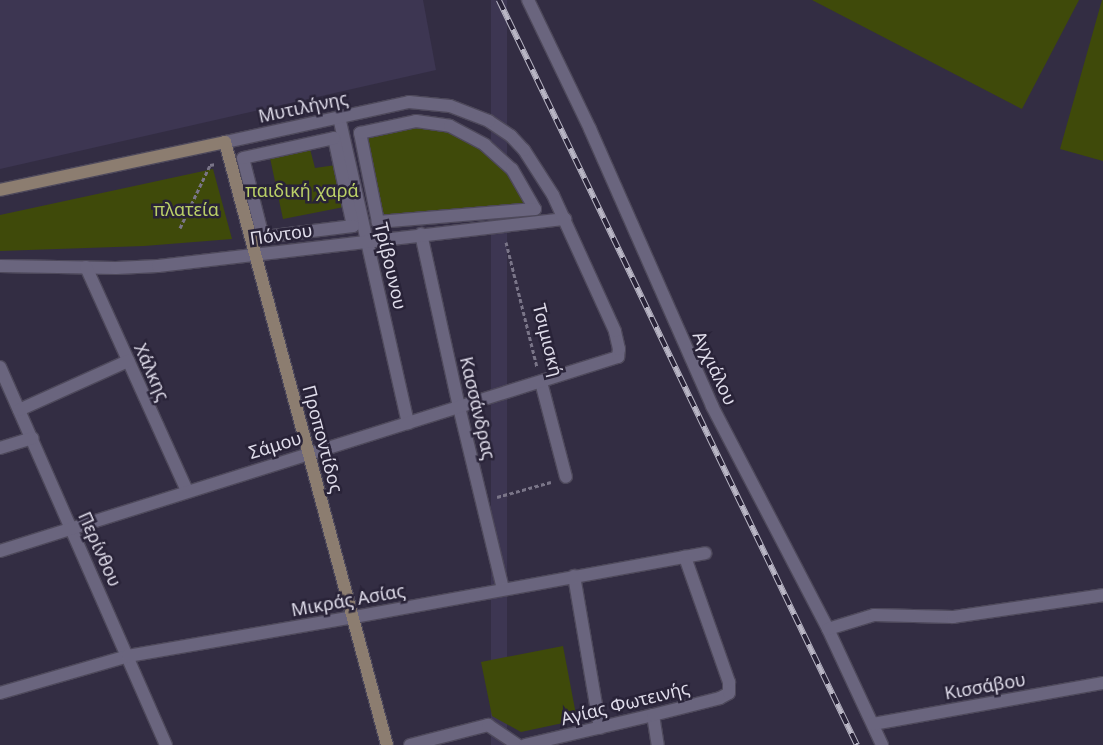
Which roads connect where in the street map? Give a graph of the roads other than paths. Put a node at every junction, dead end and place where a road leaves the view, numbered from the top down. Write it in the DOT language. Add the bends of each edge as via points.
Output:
graph roads {
  1 [pos="528,0"];
  2 [pos="340,117"];
  3 [pos="360,133"];
  4 [pos="224,142"];
  5 [pos="0,190"];
  6 [pos="565,219"];
  7 [pos="421,234"];
  8 [pos="263,236"];
  9 [pos="368,240"];
  10 [pos="254,255"];
  11 [pos="0,266"];
  12 [pos="86,267"];
  13 [pos="618,358"];
  14 [pos="128,361"];
  15 [pos="0,367"];
  16 [pos="541,382"];
  17 [pos="459,407"];
  18 [pos="20,410"];
  19 [pos="408,423"];
  20 [pos="32,438"];
  21 [pos="0,448"];
  22 [pos="309,452"];
  23 [pos="566,477"];
  24 [pos="187,491"];
  25 [pos="72,528"];
  26 [pos="0,551"];
  27 [pos="705,553"];
  28 [pos="685,557"];
  29 [pos="574,576"];
  30 [pos="503,589"];
  31 [pos="1103,595"];
  32 [pos="354,617"];
  33 [pos="828,629"];
  34 [pos="128,656"];
  35 [pos="1103,682"];
  36 [pos="0,693"];
  37 [pos="653,715"];
  38 [pos="873,724"];
  39 [pos="600,728"];
  40 [pos="166,745"];
  41 [pos="387,745"];
  42 [pos="410,745"];
  43 [pos="518,745"];
  44 [pos="525,745"];
  45 [pos="658,745"];
  46 [pos="882,745"];
  1 -- 33 [label="street, Αγχιάλου" via="590,129 712,406"];
  2 -- 4 [label="street, Μυτιλήνης"];
  2 -- 6 [label="street, Μυτιλήνης" via="422,102 476,114 500,128 524,150 544,177"];
  2 -- 9 [label="street, Τρίβουνου"];
  3 -- 3 [label="street" via="378,222 535,209 507,163 486,145 460,130 416,121"];
  4 -- 5 [label="street, Μυτιλήνης"];
  4 -- 10 [label="street, Προποντίδος"];
  6 -- 7 [label="street, Πόντου"];
  6 -- 13 [label="street, Μυτιλήνης" via="615,331"];
  7 -- 9 [label="street, Πόντου"];
  7 -- 17 [label="street, Κασσάνδρας"];
  8 -- 8 [label="street" via="353,226 334,138 243,158"];
  9 -- 10 [label="street, Πόντου"];
  9 -- 19 [label="street, Τρίβουνου"];
  10 -- 12 [label="street, Πόντου" via="158,266"];
  10 -- 22 [label="street, Προποντίδος"];
  11 -- 12 [label="street, Πόντου"];
  12 -- 14 [label="street, Χάλκης"];
  13 -- 16 [label="street, Σάμου"];
  14 -- 18 [label="street"];
  14 -- 24 [label="street, Χάλκης"];
  15 -- 18 [label="street, Περίνθου"];
  16 -- 17 [label="street, Σάμου"];
  16 -- 23 [label="street, Τσιμισκή"];
  17 -- 19 [label="street, Σάμου"];
  17 -- 30 [label="street, Κασσάνδρας"];
  18 -- 20 [label="street, Περίνθου"];
  19 -- 22 [label="street, Σάμου"];
  20 -- 21 [label="street"];
  20 -- 25 [label="street, Περίνθου"];
  22 -- 24 [label="street, Σάμου"];
  22 -- 32 [label="street, Προποντίδος"];
  24 -- 25 [label="street, Σάμου"];
  25 -- 26 [label="street, Σάμου"];
  25 -- 34 [label="street, Περίνθου"];
  27 -- 28 [label="street, Μικράς Ασίας"];
  28 -- 29 [label="street, Μικράς Ασίας"];
  28 -- 37 [label="street, Αγίας Φωτεινής" via="730,682 730,691 720,698"];
  29 -- 30 [label="street, Μικράς Ασίας"];
  29 -- 39 [label="street"];
  30 -- 32 [label="street, Μικράς Ασίας"];
  31 -- 33 [label="street" via="953,617 874,615"];
  32 -- 34 [label="street, Μικράς Ασίας"];
  32 -- 41 [label="street, Προποντίδος"];
  33 -- 38 [label="street, Αγχιάλου"];
  34 -- 36 [label="street, Μικράς Ασίας"];
  34 -- 40 [label="street, Περίνθου"];
  35 -- 38 [label="street, Κισσάβου"];
  37 -- 39 [label="street, Αγίας Φωτεινής"];
  37 -- 45 [label="street"];
  38 -- 46 [label="street, Αγχιάλου"];
  39 -- 44 [label="street, Αγίας Φωτεινής"];
  42 -- 43 [label="street" via="488,725"];
}
